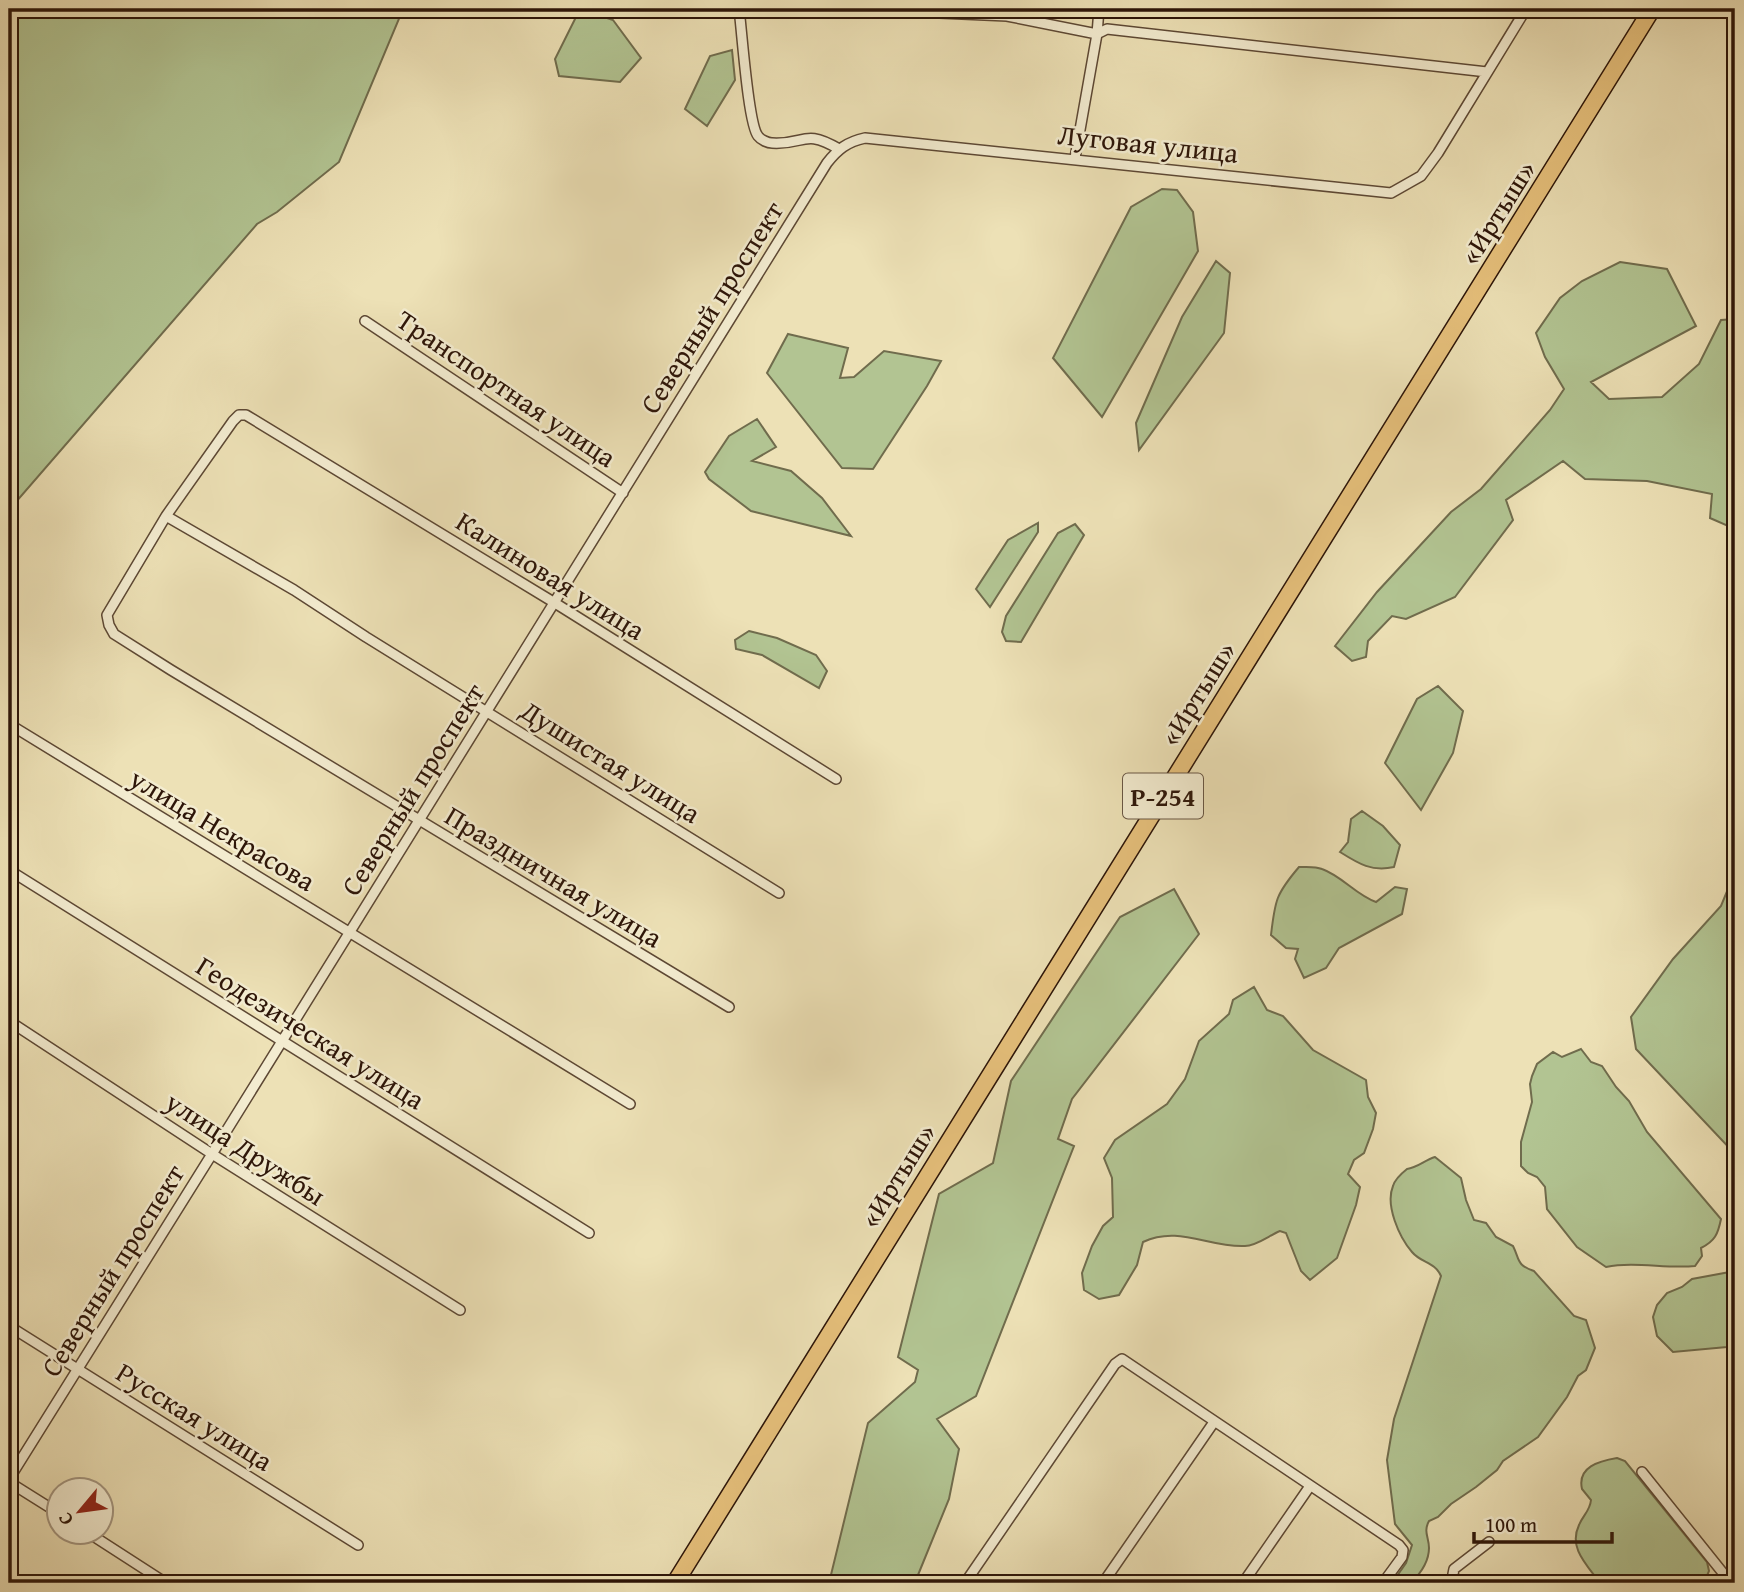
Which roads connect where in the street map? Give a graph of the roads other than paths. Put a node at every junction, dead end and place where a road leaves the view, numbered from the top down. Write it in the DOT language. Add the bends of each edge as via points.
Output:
graph roads {
  1 [pos="738,9"];
  2 [pos="849,9"];
  3 [pos="1099,9"];
  4 [pos="1526,9"];
  5 [pos="1652,9"];
  6 [pos="1097,34"];
  7 [pos="1488,72"];
  8 [pos="839,149"];
  9 [pos="1075,158"];
  10 [pos="365,321"];
  11 [pos="623,493"];
  12 [pos="166,516"];
  13 [pos="555,603"];
  14 [pos="487,711"];
  15 [pos="9,724"];
  16 [pos="836,779"];
  17 [pos="419,821"];
  18 [pos="9,870"];
  19 [pos="779,893"];
  20 [pos="349,932"];
  21 [pos="729,1007"];
  22 [pos="9,1021"];
  23 [pos="281,1041"];
  24 [pos="630,1104"];
  25 [pos="212,1154"];
  26 [pos="589,1233"];
  27 [pos="460,1310"];
  28 [pos="9,1326"];
  29 [pos="77,1368"];
  30 [pos="1214,1422"];
  31 [pos="1642,1472"];
  32 [pos="9,1480"];
  33 [pos="1310,1486"];
  34 [pos="46,1505"];
  35 [pos="1489,1542"];
  36 [pos="358,1545"];
  37 [pos="109,1546"];
  38 [pos="968,1582"];
  39 [pos="166,1583"];
  40 [pos="675,1583"];
  41 [pos="1103,1583"];
  42 [pos="1243,1583"];
  43 [pos="1383,1583"];
  44 [pos="1457,1583"];
  45 [pos="1731,1583"];
  1 -- 8 [label="street" via="758,136 770,143 809,137"];
  2 -- 6 [label="street" via="1007,16"];
  3 -- 6 [label="street"];
  4 -- 7 [label="street"];
  5 -- 40 [label="highway, «Иртыш» / Р-254"];
  6 -- 7 [label="street" via="1107,29"];
  6 -- 9 [label="street"];
  7 -- 9 [label="street, Луговая улица" via="1421,176 1391,193"];
  8 -- 9 [label="street, Луговая улица" via="865,138"];
  8 -- 11 [label="street, Северный проспект"];
  10 -- 11 [label="street, Транспортная улица"];
  11 -- 13 [label="street, Северный проспект"];
  12 -- 13 [label="street, Калиновая улица" via="239,415 246,415"];
  12 -- 14 [label="street, Душистая улица"];
  12 -- 17 [label="street, Праздничная улица" via="107,615 114,634"];
  13 -- 14 [label="street, Северный проспект"];
  13 -- 16 [label="street, Калиновая улица"];
  14 -- 17 [label="street, Северный проспект"];
  14 -- 19 [label="street, Душистая улица"];
  15 -- 20 [label="street, улица Некрасова"];
  17 -- 20 [label="street, Северный проспект"];
  17 -- 21 [label="street, Праздничная улица"];
  18 -- 23 [label="street, Геодезическая улица"];
  20 -- 23 [label="street, Северный проспект"];
  20 -- 24 [label="street, улица Некрасова"];
  22 -- 25 [label="street, улица Дружбы"];
  23 -- 25 [label="street, Северный проспект"];
  23 -- 26 [label="street, Геодезическая улица"];
  25 -- 27 [label="street, улица Дружбы"];
  25 -- 29 [label="street, Северный проспект"];
  28 -- 29 [label="street, Русская улица"];
  29 -- 32 [label="street, Северный проспект"];
  29 -- 36 [label="street, Русская улица"];
  30 -- 33 [label="street"];
  30 -- 38 [label="street" via="1122,1359"];
  30 -- 41 [label="street"];
  31 -- 45 [label="street"];
  32 -- 34 [label="street"];
  33 -- 42 [label="street"];
  33 -- 43 [label="street" via="1403,1550"];
  35 -- 44 [label="street" via="1454,1569"];
  37 -- 39 [label="street"];
}
